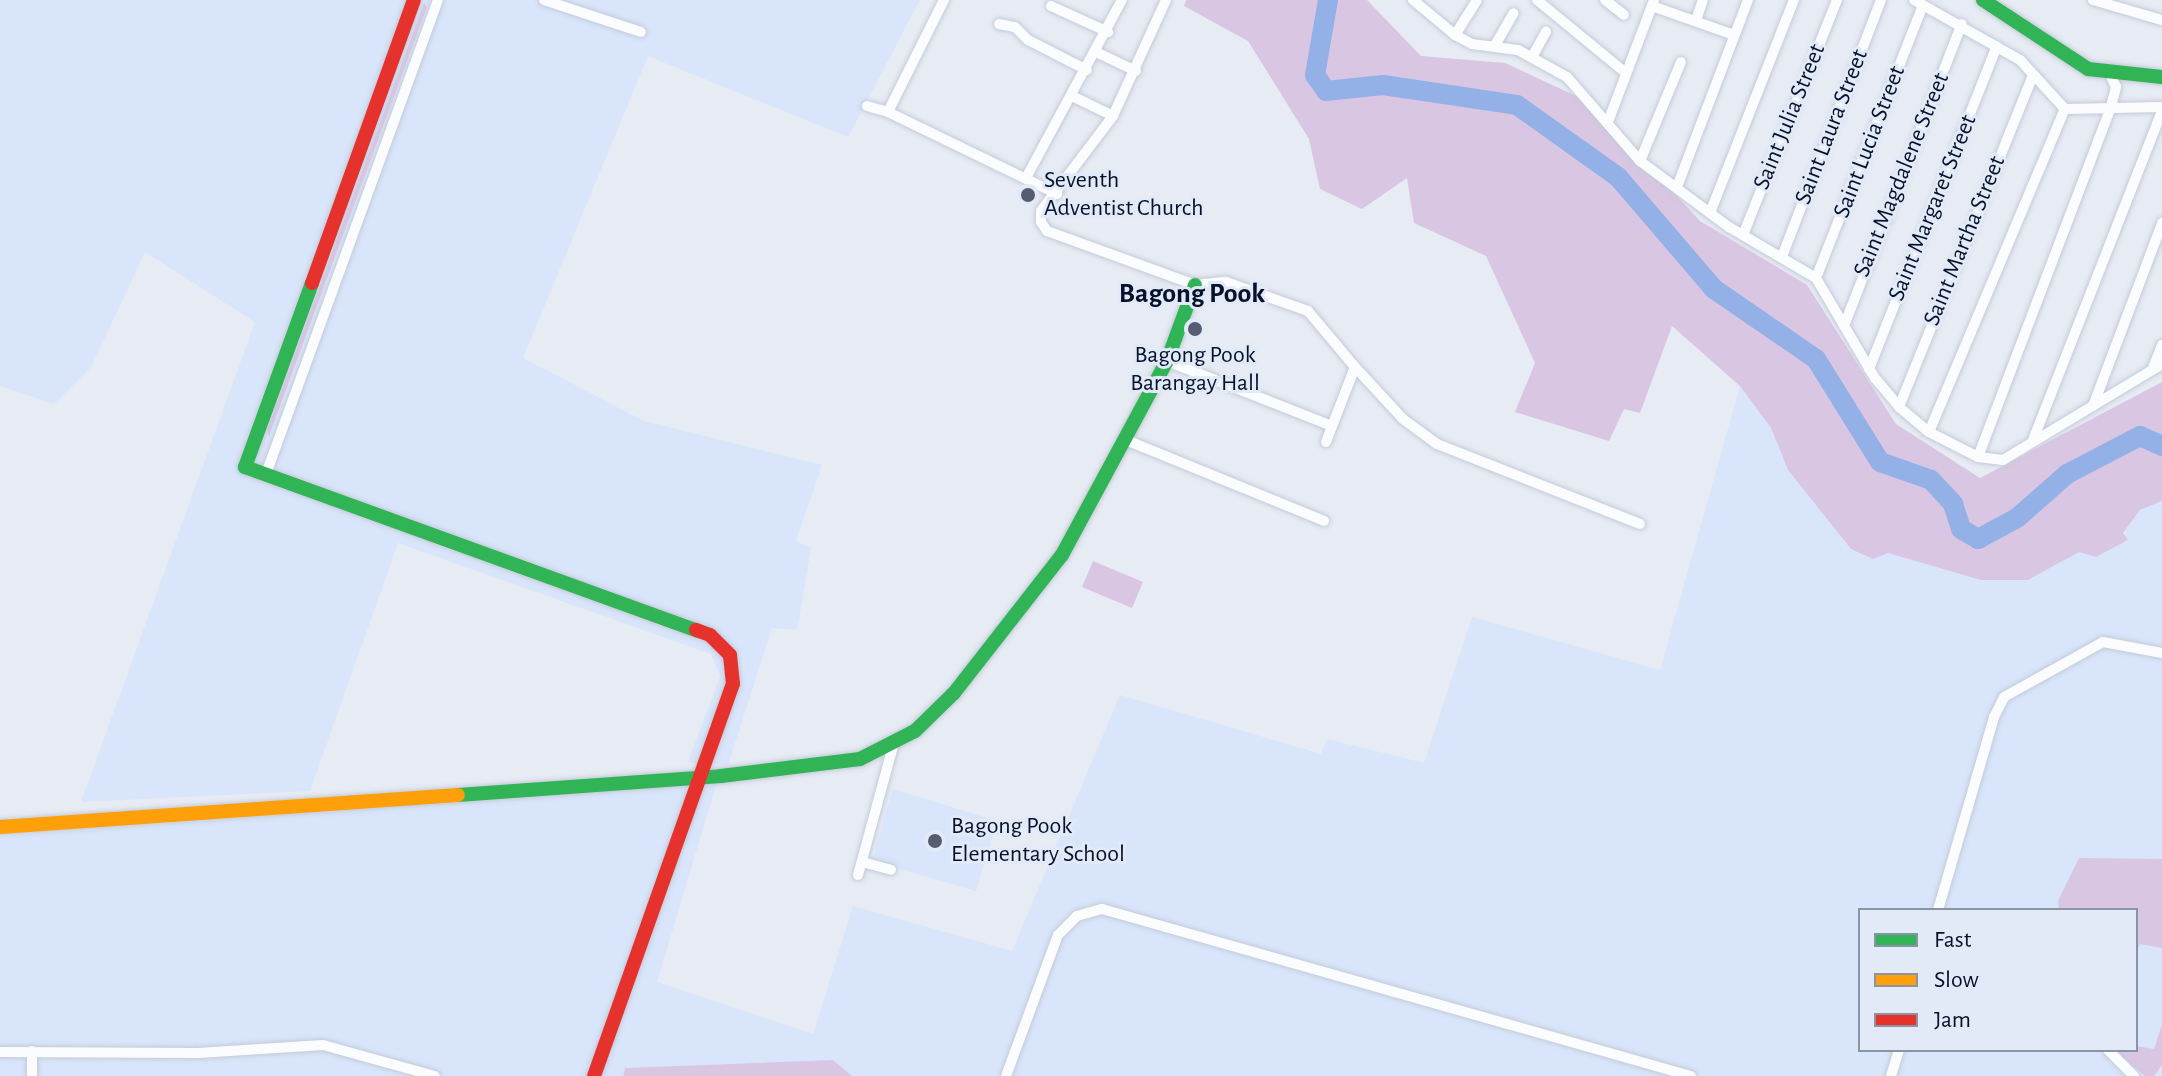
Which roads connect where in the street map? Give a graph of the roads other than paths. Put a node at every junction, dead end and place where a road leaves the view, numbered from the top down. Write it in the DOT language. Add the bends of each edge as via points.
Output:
graph roads {
  1 [pos="414,0"];
  2 [pos="438,0"];
  3 [pos="544,0"];
  4 [pos="944,0"];
  5 [pos="1122,0"];
  6 [pos="1166,0"];
  7 [pos="1413,0"];
  8 [pos="1477,0"];
  9 [pos="1537,0"];
  10 [pos="1605,0"];
  11 [pos="1703,0"];
  12 [pos="1748,0"];
  13 [pos="1794,0"];
  14 [pos="1837,0"];
  15 [pos="1881,0"];
  16 [pos="1983,0"];
  17 [pos="2093,0"];
  18 [pos="1918,2"];
  19 [pos="1653,3"];
  20 [pos="1051,6"];
  21 [pos="1514,13"];
  22 [pos="1624,15"];
  23 [pos="1696,20"];
  24 [pos="2162,20"];
  25 [pos="999,24"];
  26 [pos="1962,24"];
  27 [pos="641,32"];
  28 [pos="1108,32"];
  29 [pos="1546,32"];
  30 [pos="1455,35"];
  31 [pos="1734,35"];
  32 [pos="1997,46"];
  33 [pos="1494,47"];
  34 [pos="1098,53"];
  35 [pos="1532,57"];
  36 [pos="1681,62"];
  37 [pos="1087,70"];
  38 [pos="1136,71"];
  39 [pos="1626,73"];
  40 [pos="2110,74"];
  41 [pos="2033,76"];
  42 [pos="2162,77"];
  43 [pos="1074,97"];
  44 [pos="867,106"];
  45 [pos="2065,109"];
  46 [pos="2162,109"];
  47 [pos="2110,110"];
  48 [pos="888,112"];
  49 [pos="1113,116"];
  50 [pos="1608,122"];
  51 [pos="1640,161"];
  52 [pos="1026,178"];
  53 [pos="1677,187"];
  54 [pos="1057,194"];
  55 [pos="1710,213"];
  56 [pos="2162,223"];
  57 [pos="1743,235"];
  58 [pos="1783,254"];
  59 [pos="1816,278"];
  60 [pos="1195,285"];
  61 [pos="1844,326"];
  62 [pos="2162,345"];
  63 [pos="1167,361"];
  64 [pos="2162,364"];
  65 [pos="1355,367"];
  66 [pos="1869,369"];
  67 [pos="2152,372"];
  68 [pos="2093,406"];
  69 [pos="1899,407"];
  70 [pos="1332,426"];
  71 [pos="1929,432"];
  72 [pos="1126,440"];
  73 [pos="2033,440"];
  74 [pos="1326,442"];
  75 [pos="1978,457"];
  76 [pos="266,474"];
  77 [pos="1324,521"];
  78 [pos="1640,524"];
  79 [pos="2162,653"];
  80 [pos="893,746"];
  81 [pos="700,777"];
  82 [pos="0,827"];
  83 [pos="862,862"];
  84 [pos="891,870"];
  85 [pos="858,875"];
  86 [pos="1939,908"];
  87 [pos="32,1051"];
  88 [pos="0,1052"];
  89 [pos="1898,1052"];
  90 [pos="2110,1052"];
  91 [pos="32,1076"];
  92 [pos="435,1076"];
  93 [pos="594,1076"];
  94 [pos="1006,1076"];
  95 [pos="1691,1076"];
  96 [pos="1891,1076"];
  97 [pos="2134,1076"];
  1 -- 76 [label="street" via="245,467"];
  2 -- 76 [label="street"];
  3 -- 27 [label="street"];
  4 -- 48 [label="street"];
  5 -- 28 [label="street"];
  6 -- 38 [label="street"];
  7 -- 30 [label="street"];
  8 -- 30 [label="street"];
  9 -- 39 [label="street"];
  10 -- 22 [label="street"];
  11 -- 23 [label="street"];
  12 -- 31 [label="street"];
  13 -- 55 [label="street"];
  14 -- 57 [label="street, Saint Julia Street"];
  15 -- 58 [label="street, Saint Laura Street"];
  16 -- 40 [label="street" via="2088,69"];
  17 -- 24 [label="street"];
  18 -- 26 [label="street"];
  18 -- 59 [label="street, Saint Lucia Street"];
  19 -- 23 [label="street"];
  19 -- 39 [label="street"];
  20 -- 28 [label="street"];
  21 -- 33 [label="street"];
  23 -- 31 [label="street"];
  25 -- 37 [label="street" via="1015,27 1028,40"];
  26 -- 32 [label="street"];
  26 -- 61 [label="street, Saint Magdalene Street"];
  28 -- 34 [label="street"];
  29 -- 35 [label="street"];
  30 -- 33 [label="street"];
  31 -- 53 [label="street"];
  32 -- 41 [label="street"];
  32 -- 66 [label="street, Saint Margaret Street"];
  33 -- 35 [label="street"];
  34 -- 37 [label="street"];
  34 -- 38 [label="street"];
  35 -- 50 [label="street" via="1567,77"];
  36 -- 51 [label="street"];
  37 -- 43 [label="street"];
  38 -- 49 [label="street"];
  39 -- 50 [label="street"];
  40 -- 42 [label="street"];
  40 -- 47 [label="street" via="2116,87"];
  41 -- 45 [label="street"];
  41 -- 69 [label="street, Saint Martha Street"];
  43 -- 49 [label="street"];
  43 -- 52 [label="street"];
  44 -- 48 [label="street"];
  45 -- 47 [label="street"];
  45 -- 71 [label="street"];
  46 -- 47 [label="street"];
  46 -- 73 [label="street"];
  47 -- 75 [label="street"];
  48 -- 52 [label="street"];
  49 -- 54 [label="street"];
  50 -- 51 [label="street"];
  51 -- 53 [label="street"];
  52 -- 54 [label="street"];
  53 -- 55 [label="street"];
  54 -- 60 [label="street" via="1041,211 1047,231"];
  55 -- 57 [label="street"];
  56 -- 68 [label="street"];
  57 -- 58 [label="street"];
  58 -- 59 [label="street"];
  59 -- 61 [label="street"];
  60 -- 63 [label="street"];
  60 -- 65 [label="street" via="1226,282 1308,311"];
  61 -- 66 [label="street"];
  62 -- 67 [label="street"];
  63 -- 70 [label="street"];
  63 -- 72 [label="street"];
  64 -- 67 [label="street"];
  65 -- 70 [label="street"];
  65 -- 78 [label="street" via="1403,419 1437,444"];
  66 -- 69 [label="street"];
  67 -- 68 [label="street"];
  68 -- 73 [label="street"];
  69 -- 71 [label="street"];
  70 -- 74 [label="street"];
  71 -- 75 [label="street"];
  72 -- 77 [label="street"];
  72 -- 80 [label="street" via="1078,531 1043,581 954,693"];
  73 -- 75 [label="street" via="2003,460"];
  76 -- 81 [label="street" via="717,640 730,655 734,677"];
  79 -- 86 [label="street" via="2103,642 2004,697"];
  80 -- 81 [label="street" via="860,759"];
  80 -- 83 [label="street"];
  81 -- 82 [label="street"];
  81 -- 93 [label="street"];
  83 -- 84 [label="street"];
  83 -- 85 [label="street"];
  87 -- 88 [label="street"];
  87 -- 91 [label="street"];
  87 -- 92 [label="street" via="220,1053 323,1045"];
  89 -- 96 [label="street"];
  90 -- 97 [label="street"];
  94 -- 95 [label="street" via="1058,935 1077,916 1102,909"];
}
